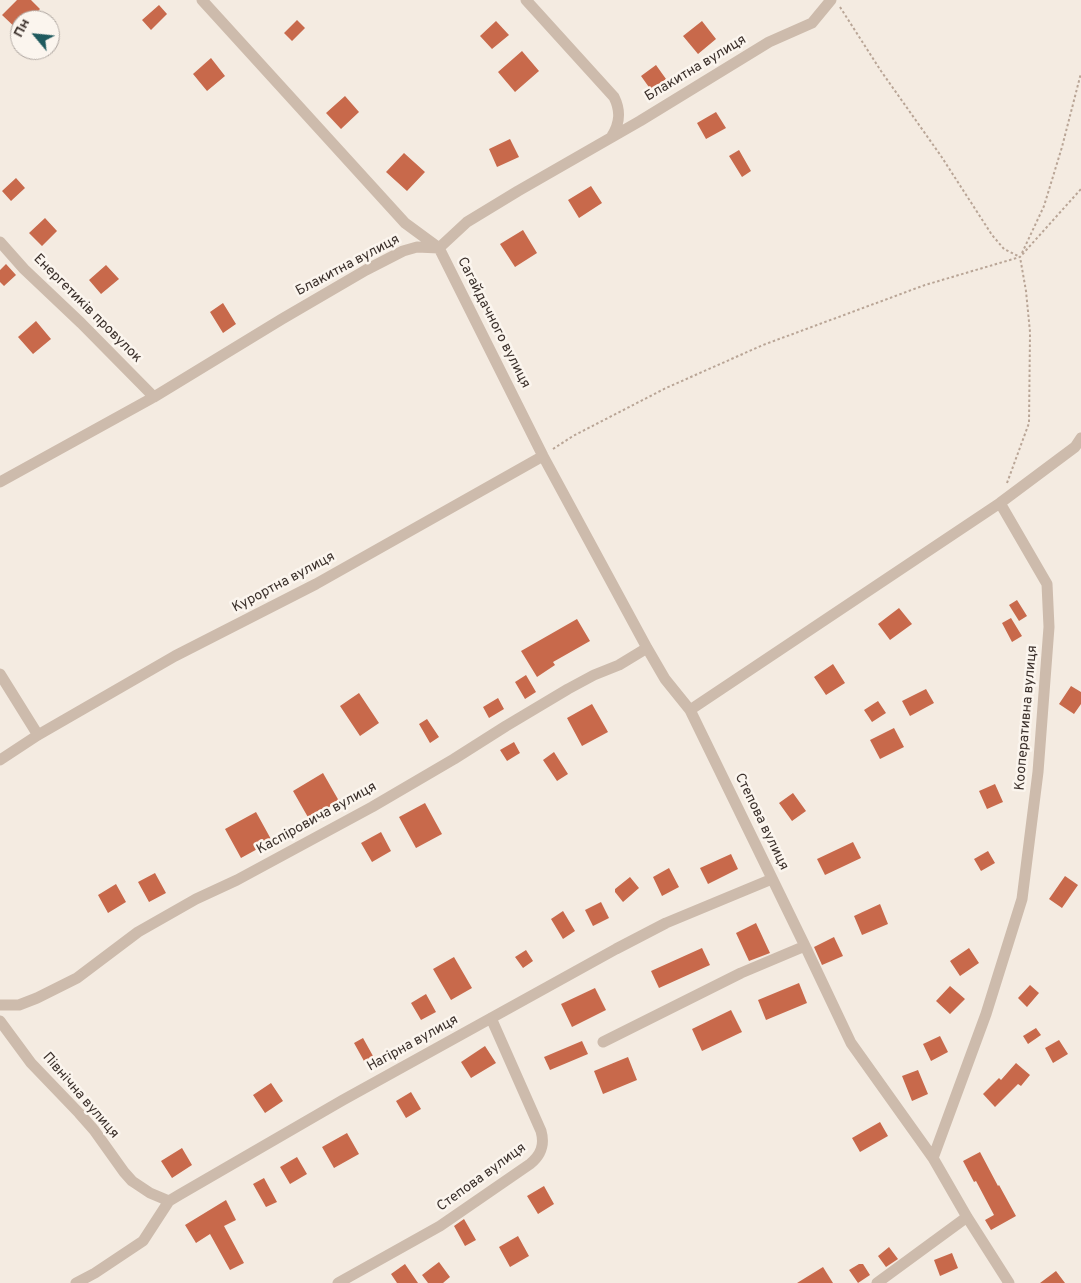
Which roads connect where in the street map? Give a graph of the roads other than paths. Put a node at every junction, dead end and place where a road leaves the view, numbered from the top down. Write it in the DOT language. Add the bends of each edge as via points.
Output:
graph roads {
  1 [pos="202,0"];
  2 [pos="526,0"];
  3 [pos="836,3"];
  4 [pos="612,136"];
  5 [pos="0,242"];
  6 [pos="439,248"];
  7 [pos="154,397"];
  8 [pos="1081,438"];
  9 [pos="543,456"];
  10 [pos="0,482"];
  11 [pos="1000,503"];
  12 [pos="647,648"];
  13 [pos="0,674"];
  14 [pos="690,710"];
  15 [pos="38,735"];
  16 [pos="0,760"];
  17 [pos="772,879"];
  18 [pos="805,946"];
  19 [pos="0,1005"];
  20 [pos="491,1018"];
  21 [pos="0,1020"];
  22 [pos="603,1042"];
  23 [pos="933,1158"];
  24 [pos="169,1201"];
  25 [pos="967,1216"];
  26 [pos="76,1283"];
  27 [pos="338,1283"];
  28 [pos="877,1283"];
  29 [pos="1009,1283"];
  1 -- 6 [label="street, Сагайдачного вулиця" via="405,224"];
  2 -- 4 [label="street" via="614,97 619,121"];
  3 -- 4 [label="street, Блакитна вулиця" via="812,23 769,42"];
  4 -- 6 [label="street, Блакитна вулиця" via="467,222"];
  5 -- 7 [label="street, Енергетиків провулок"];
  6 -- 7 [label="street, Блакитна вулиця" via="417,247 403,251 366,270"];
  6 -- 9 [label="street, Сагайдачного вулиця"];
  7 -- 10 [label="street, Блакитна вулиця"];
  8 -- 11 [label="street" via="1075,447"];
  9 -- 12 [label="street, Сагайдачного вулиця"];
  9 -- 15 [label="street, Курортна вулиця" via="316,584 175,656"];
  11 -- 14 [label="street"];
  11 -- 23 [label="street, Кооперативна вулиця" via="1047,584 1050,627 1038,772 1022,899 986,1014"];
  12 -- 14 [label="street, Сагайдачного вулиця" via="665,679"];
  12 -- 19 [label="street, Каспіровича вулиця" via="568,689 372,807 138,932 77,978 19,1005"];
  13 -- 15 [label="street"];
  14 -- 17 [label="street, Степова вулиця"];
  15 -- 16 [label="street, Курортна вулиця"];
  17 -- 18 [label="street, Степова вулиця"];
  17 -- 20 [label="street, Нагірна вулиця" via="666,923"];
  18 -- 22 [label="street" via="741,973"];
  18 -- 23 [label="street, Степова вулиця" via="851,1043"];
  20 -- 24 [label="street, Нагірна вулиця"];
  20 -- 27 [label="street, Степова вулиця" via="541,1131 543,1143 539,1155 440,1226"];
  21 -- 24 [label="street, Північна вулиця" via="31,1063 94,1130 128,1177 140,1188"];
  23 -- 25 [label="street"];
  24 -- 26 [label="street, Нагірна вулиця" via="142,1241 95,1274"];
  25 -- 28 [label="street"];
  25 -- 29 [label="street"];
}
